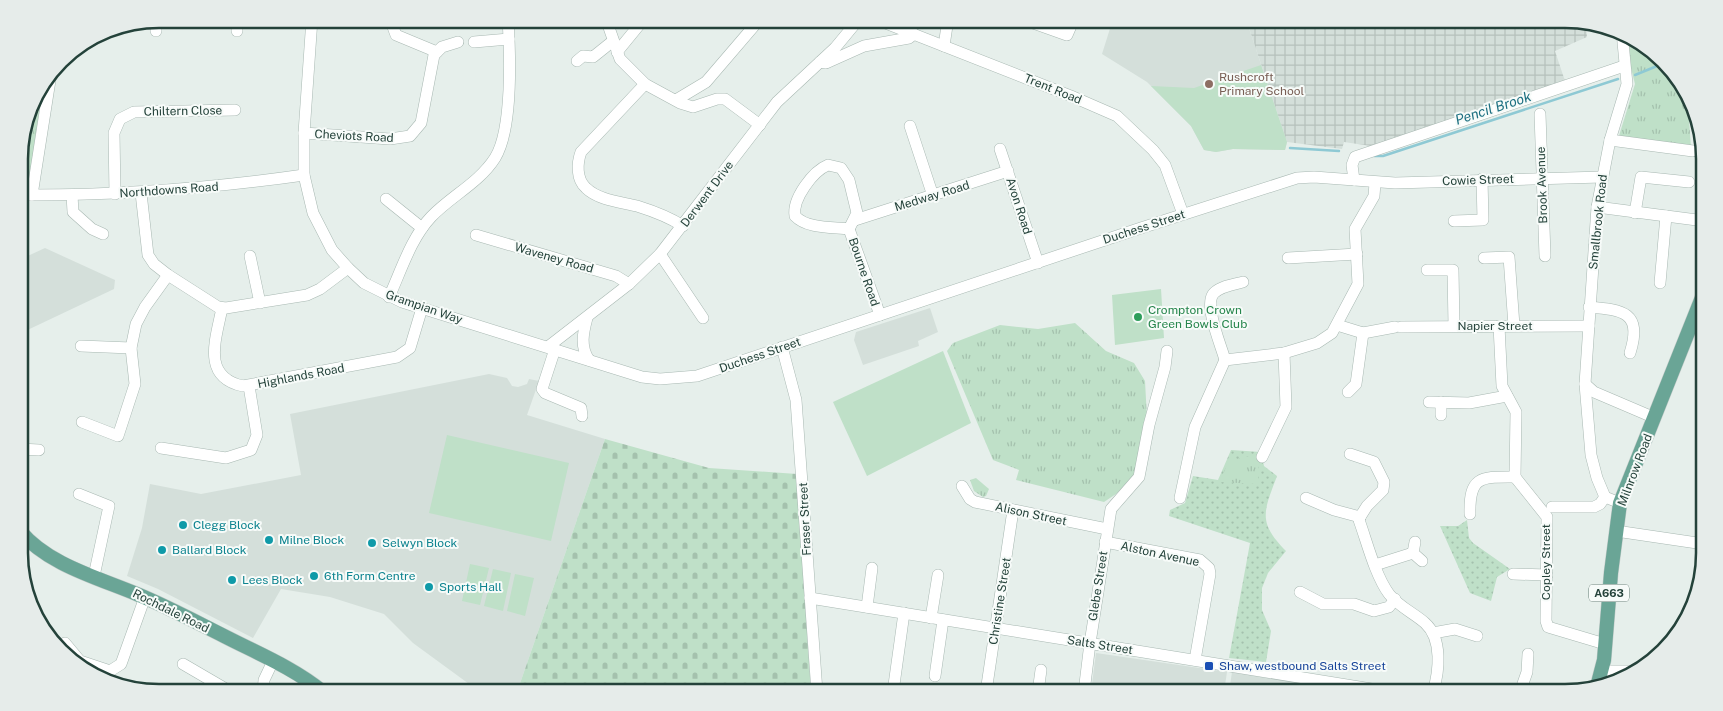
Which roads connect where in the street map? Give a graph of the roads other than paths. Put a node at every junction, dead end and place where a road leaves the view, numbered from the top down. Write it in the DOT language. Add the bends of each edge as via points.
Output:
graph roads {
  1 [pos="156,28"];
  2 [pos="311,28"];
  3 [pos="392,28"];
  4 [pos="508,28"];
  5 [pos="609,28"];
  6 [pos="635,28"];
  7 [pos="752,28"];
  8 [pos="852,28"];
  9 [pos="898,28"];
  10 [pos="947,28"];
  11 [pos="1047,28"];
  12 [pos="1070,28"];
  13 [pos="156,32"];
  14 [pos="914,34"];
  15 [pos="509,39"];
  16 [pos="1623,41"];
  17 [pos="458,42"];
  18 [pos="474,42"];
  19 [pos="944,46"];
  20 [pos="615,47"];
  21 [pos="437,52"];
  22 [pos="578,61"];
  23 [pos="819,61"];
  24 [pos="1624,66"];
  25 [pos="645,84"];
  26 [pos="49,88"];
  27 [pos="676,100"];
  28 [pos="235,110"];
  29 [pos="1540,114"];
  30 [pos="760,125"];
  31 [pos="910,126"];
  32 [pos="304,134"];
  33 [pos="1610,140"];
  34 [pos="1000,149"];
  35 [pos="1693,151"];
  36 [pos="1008,172"];
  37 [pos="304,175"];
  38 [pos="1602,177"];
  39 [pos="1540,178"];
  40 [pos="1354,180"];
  41 [pos="1482,180"];
  42 [pos="1689,182"];
  43 [pos="1375,183"];
  44 [pos="141,193"];
  45 [pos="115,194"];
  46 [pos="28,195"];
  47 [pos="32,195"];
  48 [pos="72,195"];
  49 [pos="933,196"];
  50 [pos="386,199"];
  51 [pos="1597,207"];
  52 [pos="1635,213"];
  53 [pos="1183,214"];
  54 [pos="1666,216"];
  55 [pos="1696,220"];
  56 [pos="1454,221"];
  57 [pos="852,224"];
  58 [pos="683,226"];
  59 [pos="422,228"];
  60 [pos="103,234"];
  61 [pos="476,235"];
  62 [pos="660,254"];
  63 [pos="1357,254"];
  64 [pos="250,256"];
  65 [pos="1544,256"];
  66 [pos="1288,258"];
  67 [pos="1484,258"];
  68 [pos="1038,263"];
  69 [pos="348,268"];
  70 [pos="1427,270"];
  71 [pos="168,275"];
  72 [pos="1243,282"];
  73 [pos="1660,283"];
  74 [pos="629,284"];
  75 [pos="389,297"];
  76 [pos="260,303"];
  77 [pos="222,308"];
  78 [pos="422,308"];
  79 [pos="1589,308"];
  80 [pos="880,315"];
  81 [pos="1696,315"];
  82 [pos="587,318"];
  83 [pos="703,318"];
  84 [pos="1337,325"];
  85 [pos="1454,326"];
  86 [pos="1499,326"];
  87 [pos="1514,326"];
  88 [pos="1589,326"];
  89 [pos="1363,332"];
  90 [pos="81,346"];
  91 [pos="782,347"];
  92 [pos="131,348"];
  93 [pos="552,348"];
  94 [pos="1167,351"];
  95 [pos="1630,353"];
  96 [pos="1284,354"];
  97 [pos="589,360"];
  98 [pos="1225,360"];
  99 [pos="642,377"];
  100 [pos="1586,384"];
  101 [pos="249,386"];
  102 [pos="1348,392"];
  103 [pos="1507,396"];
  104 [pos="1613,400"];
  105 [pos="1430,402"];
  106 [pos="1442,402"];
  107 [pos="582,416"];
  108 [pos="1441,416"];
  109 [pos="1655,418"];
  110 [pos="82,422"];
  111 [pos="1588,422"];
  112 [pos="161,448"];
  113 [pos="28,449"];
  114 [pos="39,450"];
  115 [pos="1350,454"];
  116 [pos="1262,456"];
  117 [pos="1515,477"];
  118 [pos="962,486"];
  119 [pos="79,494"];
  120 [pos="1605,497"];
  121 [pos="1180,498"];
  122 [pos="1306,498"];
  123 [pos="1620,503"];
  124 [pos="1552,507"];
  125 [pos="1014,510"];
  126 [pos="1470,514"];
  127 [pos="1360,516"];
  128 [pos="1108,529"];
  129 [pos="1616,531"];
  130 [pos="28,541"];
  131 [pos="1105,542"];
  132 [pos="1696,543"];
  133 [pos="1417,552"];
  134 [pos="1375,565"];
  135 [pos="872,568"];
  136 [pos="1513,574"];
  137 [pos="938,575"];
  138 [pos="1547,575"];
  139 [pos="94,576"];
  140 [pos="1300,592"];
  141 [pos="145,597"];
  142 [pos="810,598"];
  143 [pos="1395,599"];
  144 [pos="866,608"];
  145 [pos="904,614"];
  146 [pos="931,618"];
  147 [pos="944,620"];
  148 [pos="995,628"];
  149 [pos="1432,633"];
  150 [pos="1477,636"];
  151 [pos="65,643"];
  152 [pos="1090,643"];
  153 [pos="1605,644"];
  154 [pos="70,649"];
  155 [pos="1528,654"];
  156 [pos="1195,660"];
  157 [pos="273,661"];
  158 [pos="183,664"];
  159 [pos="94,666"];
  160 [pos="1041,670"];
  161 [pos="1615,674"];
  162 [pos="935,676"];
  163 [pos="1600,677"];
  164 [pos="894,683"];
  165 [pos="987,683"];
  166 [pos="1039,683"];
  167 [pos="1085,683"];
  168 [pos="1336,683"];
  169 [pos="1435,683"];
  170 [pos="1523,683"];
  171 [pos="217,684"];
  172 [pos="264,684"];
  173 [pos="312,684"];
  174 [pos="816,684"];
  1 -- 13 [label="street"];
  2 -- 32 [label="street, Grampian Way"];
  3 -- 21 [label="street" via="396,35"];
  4 -- 15 [label="street"];
  5 -- 20 [label="street"];
  6 -- 20 [label="street"];
  7 -- 27 [label="street" via="706,82"];
  8 -- 23 [label="street, Derwent Drive"];
  9 -- 14 [label="street, Trent Road"];
  10 -- 19 [label="street"];
  11 -- 12 [label="street" via="1067,35"];
  14 -- 19 [label="street, Trent Road"];
  14 -- 23 [label="street" via="909,38 864,46 826,63"];
  15 -- 18 [label="street"];
  15 -- 59 [label="street" via="509,91 501,145 495,158 478,178 431,216"];
  16 -- 24 [label="street, Smallbrook Road"];
  17 -- 21 [label="street"];
  19 -- 53 [label="street, Trent Road" via="1117,116 1165,166"];
  20 -- 22 [label="street" via="594,57 583,56"];
  20 -- 25 [label="street" via="620,59"];
  21 -- 32 [label="street, Cheviots Road" via="421,124 410,136 390,139"];
  23 -- 30 [label="street, Derwent Drive" via="777,102"];
  24 -- 33 [label="street, Smallbrook Road" via="1627,84"];
  24 -- 40 [label="street" via="1355,157 1352,165"];
  25 -- 27 [label="street"];
  25 -- 58 [label="street" via="581,152 579,176 587,190 670,218"];
  26 -- 47 [label="street"];
  27 -- 30 [label="street" via="693,107 725,99"];
  28 -- 45 [label="street, Chiltern Close" via="134,112 120,119 114,133"];
  29 -- 39 [label="street, Brook Avenue"];
  30 -- 58 [label="street, Derwent Drive"];
  31 -- 49 [label="street"];
  32 -- 37 [label="street, Grampian Way"];
  33 -- 35 [label="street"];
  33 -- 38 [label="street, Smallbrook Road"];
  34 -- 36 [label="street, Avon Road"];
  36 -- 49 [label="street, Medway Road"];
  36 -- 68 [label="street, Avon Road"];
  37 -- 44 [label="street, Northdowns Road"];
  37 -- 69 [label="street, Grampian Way" via="313,214 332,250"];
  38 -- 39 [label="street, Cowie Street"];
  38 -- 51 [label="street, Smallbrook Road"];
  39 -- 41 [label="street, Cowie Street"];
  39 -- 65 [label="street, Brook Avenue"];
  40 -- 43 [label="street, Cowie Street"];
  40 -- 53 [label="street, Duchess Street" via="1297,178"];
  41 -- 43 [label="street, Cowie Street"];
  41 -- 56 [label="street" via="1483,220"];
  42 -- 52 [label="street" via="1640,177"];
  43 -- 63 [label="street" via="1374,196 1355,229"];
  44 -- 45 [label="street, Northdowns Road"];
  44 -- 71 [label="street" via="148,255"];
  45 -- 48 [label="street, Northdowns Road"];
  46 -- 47 [label="street, Northdowns Road"];
  47 -- 48 [label="street, Northdowns Road"];
  48 -- 60 [label="street" via="68,216"];
  49 -- 57 [label="street, Medway Road"];
  50 -- 59 [label="street"];
  51 -- 52 [label="street"];
  51 -- 79 [label="street, Smallbrook Road"];
  52 -- 54 [label="street"];
  53 -- 68 [label="street, Duchess Street"];
  54 -- 55 [label="street"];
  54 -- 73 [label="street"];
  57 -- 57 [label="street" via="813,225 795,216 796,204 823,167 833,165 845,172 857,213"];
  57 -- 80 [label="street, Bourne Road"];
  58 -- 62 [label="street, Derwent Drive"];
  59 -- 75 [label="street"];
  61 -- 74 [label="street, Waveney Road" via="616,276"];
  62 -- 74 [label="street, Derwent Drive"];
  62 -- 83 [label="street"];
  63 -- 66 [label="street"];
  63 -- 84 [label="street" via="1358,284"];
  64 -- 76 [label="street"];
  67 -- 87 [label="street" via="1509,257"];
  68 -- 80 [label="street, Duchess Street"];
  69 -- 75 [label="street, Grampian Way" via="364,283"];
  69 -- 76 [label="street" via="307,295"];
  70 -- 85 [label="street" via="1453,270"];
  71 -- 77 [label="street"];
  71 -- 92 [label="street" via="136,324"];
  72 -- 98 [label="street" via="1219,289 1213,294 1210,304"];
  74 -- 82 [label="street, Derwent Drive"];
  75 -- 78 [label="street, Grampian Way"];
  76 -- 77 [label="street"];
  77 -- 101 [label="street, Highlands Road" via="214,357 216,370 229,383"];
  78 -- 93 [label="street, Grampian Way"];
  78 -- 101 [label="street, Highlands Road" via="410,348 397,357"];
  79 -- 88 [label="street, Smallbrook Road"];
  79 -- 95 [label="street" via="1624,312 1634,332"];
  80 -- 91 [label="street, Duchess Street"];
  81 -- 109 [label="main road, Milnrow Road / A663"];
  82 -- 93 [label="street, Derwent Drive"];
  82 -- 97 [label="street" via="583,341 584,353"];
  84 -- 89 [label="street"];
  84 -- 96 [label="street" via="1332,333 1317,342"];
  85 -- 86 [label="street, Napier Street"];
  85 -- 89 [label="street, Napier Street" via="1398,327"];
  86 -- 87 [label="street, Napier Street"];
  86 -- 103 [label="street" via="1502,386"];
  87 -- 88 [label="street, Napier Street"];
  88 -- 100 [label="street, Smallbrook Road"];
  89 -- 102 [label="street" via="1356,384"];
  90 -- 92 [label="street"];
  91 -- 99 [label="street, Duchess Street" via="697,376"];
  91 -- 142 [label="street, Fraser Street" via="796,400"];
  92 -- 110 [label="street" via="135,384 118,436"];
  93 -- 97 [label="street, Grampian Way"];
  93 -- 107 [label="street" via="542,389 581,408"];
  94 -- 128 [label="street, Glebe Street" via="1139,477 1111,509"];
  96 -- 98 [label="street"];
  96 -- 116 [label="street" via="1286,407"];
  97 -- 99 [label="street, Grampian Way"];
  98 -- 121 [label="street" via="1195,427"];
  100 -- 104 [label="street" via="1594,392"];
  100 -- 111 [label="street, Smallbrook Road"];
  101 -- 112 [label="street" via="257,435 251,450 226,458"];
  103 -- 106 [label="street"];
  103 -- 117 [label="street" via="1516,412"];
  104 -- 109 [label="street"];
  104 -- 111 [label="street" via="1593,408"];
  105 -- 106 [label="street"];
  106 -- 108 [label="street"];
  109 -- 123 [label="main road, Milnrow Road / A663"];
  111 -- 120 [label="street, Smallbrook Road" via="1597,478"];
  113 -- 114 [label="street"];
  115 -- 127 [label="street" via="1374,462 1384,482 1383,490"];
  117 -- 126 [label="street" via="1482,478 1473,485"];
  117 -- 138 [label="street, Copley Street" via="1547,517"];
  118 -- 125 [label="street, Alison Street" via="970,499 976,502"];
  119 -- 139 [label="street" via="109,506"];
  120 -- 123 [label="street"];
  120 -- 124 [label="street" via="1594,507"];
  122 -- 127 [label="street" via="1334,510"];
  123 -- 129 [label="main road, Milnrow Road / A663"];
  125 -- 128 [label="street, Alison Street"];
  125 -- 148 [label="street, Christine Street"];
  127 -- 134 [label="street"];
  128 -- 131 [label="street, Glebe Street"];
  129 -- 132 [label="street"];
  129 -- 153 [label="main road, Milnrow Road / A663"];
  130 -- 139 [label="main road, Rochdale Road" via="52,558"];
  131 -- 152 [label="street, Glebe Street"];
  131 -- 156 [label="street, Alston Avenue" via="1200,560 1209,568"];
  133 -- 134 [label="street"];
  134 -- 143 [label="street" via="1389,594"];
  135 -- 144 [label="street"];
  136 -- 138 [label="street"];
  137 -- 146 [label="street"];
  138 -- 153 [label="street, Copley Street" via="1548,627"];
  139 -- 141 [label="main road, Rochdale Road"];
  140 -- 143 [label="street" via="1323,604 1354,604 1374,611 1389,607"];
  141 -- 157 [label="main road, Rochdale Road"];
  141 -- 159 [label="street" via="121,664 110,671"];
  142 -- 144 [label="street, Salts Street"];
  142 -- 174 [label="street, Fraser Street"];
  143 -- 149 [label="street" via="1425,623"];
  144 -- 145 [label="street, Salts Street"];
  145 -- 146 [label="street, Salts Street"];
  145 -- 164 [label="street"];
  146 -- 147 [label="street, Salts Street"];
  147 -- 148 [label="street, Salts Street"];
  147 -- 162 [label="street"];
  148 -- 152 [label="street, Salts Street"];
  148 -- 165 [label="street, Christine Street"];
  149 -- 150 [label="street" via="1456,629"];
  149 -- 169 [label="street" via="1438,664"];
  151 -- 154 [label="street"];
  152 -- 156 [label="street, Salts Street"];
  152 -- 167 [label="street, Glebe Street"];
  153 -- 163 [label="main road, Milnrow Road / A663"];
  155 -- 170 [label="street"];
  156 -- 168 [label="street, Salts Street"];
  157 -- 172 [label="street"];
  157 -- 173 [label="main road, Rochdale Road"];
  158 -- 171 [label="street"];
  160 -- 166 [label="street"];
  161 -- 163 [label="street"];
}
